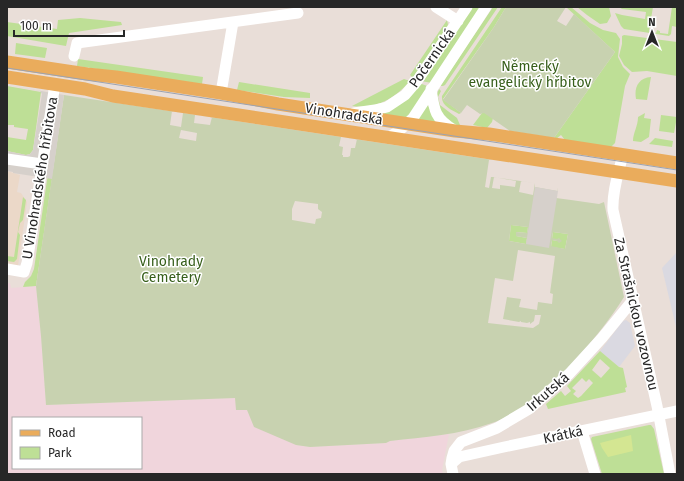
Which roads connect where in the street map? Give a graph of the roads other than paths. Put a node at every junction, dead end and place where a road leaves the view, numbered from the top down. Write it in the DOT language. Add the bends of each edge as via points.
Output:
graph roads {
  1 [pos="436,7"];
  2 [pos="468,7"];
  3 [pos="486,7"];
  4 [pos="298,13"];
  5 [pos="458,21"];
  6 [pos="233,22"];
  7 [pos="74,56"];
  8 [pos="7,62"];
  9 [pos="7,77"];
  10 [pos="55,84"];
  11 [pos="431,89"];
  12 [pos="222,93"];
  13 [pos="344,114"];
  14 [pos="407,124"];
  15 [pos="455,131"];
  16 [pos="389,137"];
  17 [pos="623,154"];
  18 [pos="7,159"];
  19 [pos="677,163"];
  20 [pos="42,164"];
  21 [pos="619,172"];
  22 [pos="677,181"];
  23 [pos="7,269"];
  24 [pos="633,300"];
  25 [pos="677,412"];
  26 [pos="658,415"];
  27 [pos="582,431"];
  28 [pos="452,469"];
  29 [pos="595,474"];
  30 [pos="670,474"];
  1 -- 5 [label="street"];
  2 -- 5 [label="street, Počernická"];
  3 -- 11 [label="street, Počernická"];
  4 -- 6 [label="street"];
  5 -- 13 [label="street, Počernická" via="405,95 387,107"];
  6 -- 7 [label="street" via="77,43"];
  6 -- 12 [label="street"];
  8 -- 12 [label="main road, Vinohradská"];
  9 -- 10 [label="main road, Vinohradská"];
  10 -- 16 [label="main road, Vinohradská"];
  10 -- 20 [label="street, U Vinohradského hřbitova"];
  11 -- 14 [label="street, Počernická"];
  11 -- 15 [label="street" via="435,113"];
  12 -- 13 [label="main road, Vinohradská"];
  13 -- 14 [label="main road, Vinohradská"];
  14 -- 15 [label="main road, Vinohradská"];
  14 -- 16 [label="street, Počernická"];
  15 -- 17 [label="main road, Vinohradská" via="485,133"];
  16 -- 21 [label="main road, Vinohradská"];
  17 -- 19 [label="main road, Vinohradská"];
  17 -- 21 [label="street, Za Strašnickou vozovnou"];
  18 -- 20 [label="street"];
  20 -- 23 [label="street, U Vinohradského hřbitova" via="27,263 24,272"];
  21 -- 22 [label="main road, Vinohradská"];
  21 -- 24 [label="street, Za Strašnickou vozovnou" via="613,210"];
  24 -- 26 [label="street, Za Strašnickou vozovnou"];
  24 -- 28 [label="street, Irkutská" via="569,374 530,409 501,426 461,442 454,451"];
  25 -- 26 [label="street, Krátká"];
  26 -- 27 [label="street, Krátká"];
  26 -- 30 [label="street, Za Strašnickou vozovnou"];
  27 -- 28 [label="street, Krátká" via="459,457"];
  27 -- 29 [label="street"];
}
